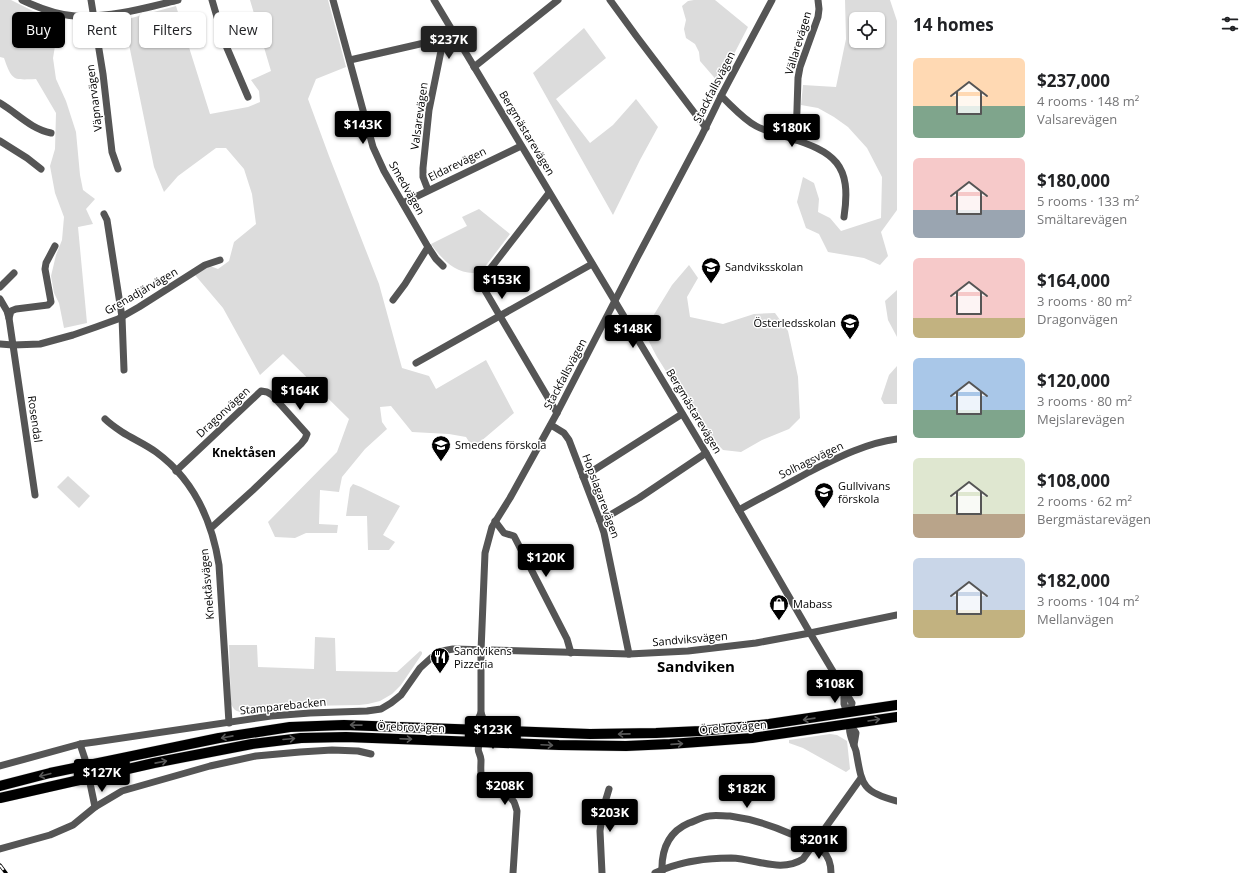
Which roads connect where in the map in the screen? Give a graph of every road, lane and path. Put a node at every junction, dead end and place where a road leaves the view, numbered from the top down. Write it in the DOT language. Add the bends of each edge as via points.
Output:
graph roads {
  1 [pos="22,0"];
  2 [pos="91,0"];
  3 [pos="178,0"];
  4 [pos="212,0"];
  5 [pos="333,0"];
  6 [pos="434,0"];
  7 [pos="558,0"];
  8 [pos="610,0"];
  9 [pos="818,0"];
  10 [pos="768,2"];
  11 [pos="154,3"];
  12 [pos="93,12"];
  13 [pos="125,12"];
  14 [pos="73,16"];
  15 [pos="98,48"];
  16 [pos="350,60"];
  17 [pos="474,67"];
  18 [pos="721,96"];
  19 [pos="248,97"];
  20 [pos="0,102"];
  21 [pos="706,128"];
  22 [pos="51,133"];
  23 [pos="796,140"];
  24 [pos="0,141"];
  25 [pos="521,146"];
  26 [pos="41,169"];
  27 [pos="118,169"];
  28 [pos="428,190"];
  29 [pos="549,193"];
  30 [pos="403,203"];
  31 [pos="104,214"];
  32 [pos="844,217"];
  33 [pos="55,246"];
  34 [pos="428,247"];
  35 [pos="220,260"];
  36 [pos="592,264"];
  37 [pos="443,266"];
  38 [pos="14,273"];
  39 [pos="0,287"];
  40 [pos="0,299"];
  41 [pos="393,300"];
  42 [pos="614,301"];
  43 [pos="500,315"];
  44 [pos="122,317"];
  45 [pos="9,318"];
  46 [pos="0,344"];
  47 [pos="13,345"];
  48 [pos="416,363"];
  49 [pos="124,370"];
  50 [pos="557,413"];
  51 [pos="682,414"];
  52 [pos="104,419"];
  53 [pos="550,425"];
  54 [pos="897,439"];
  55 [pos="706,453"];
  56 [pos="176,471"];
  57 [pos="583,477"];
  58 [pos="35,495"];
  59 [pos="739,510"];
  60 [pos="495,521"];
  61 [pos="600,521"];
  62 [pos="211,528"];
  63 [pos="897,615"];
  64 [pos="810,633"];
  65 [pos="481,651"];
  66 [pos="571,653"];
  67 [pos="629,654"];
  68 [pos="897,705"];
  69 [pos="848,713"];
  70 [pos="897,717"];
  71 [pos="229,723"];
  72 [pos="850,724"];
  73 [pos="479,731"];
  74 [pos="480,742"];
  75 [pos="80,744"];
  76 [pos="371,754"];
  77 [pos="84,759"];
  78 [pos="0,766"];
  79 [pos="861,778"];
  80 [pos="90,783"];
  81 [pos="0,786"];
  82 [pos="609,789"];
  83 [pos="0,798"];
  84 [pos="897,801"];
  85 [pos="95,807"];
  86 [pos="814,844"];
  87 [pos="0,849"];
  88 [pos="660,872"];
  89 [pos="513,873"];
  90 [pos="602,873"];
  91 [pos="831,873"];
  1 -- 14 [label="street" via="45,10"];
  2 -- 12 [label="street, Väpnarvägen"];
  3 -- 11 [label="street"];
  4 -- 19 [label="street" via="224,41"];
  5 -- 16 [label="street, Smedvägen"];
  6 -- 17 [label="street, Bergmästarevägen"];
  7 -- 17 [label="street"];
  8 -- 21 [label="street"];
  9 -- 23 [label="street, Vällarevägen" via="818,17 798,78"];
  10 -- 18 [label="street, Stackfallsvägen"];
  11 -- 13 [label="street"];
  15 -- 27 [label="street, Väpnarvägen" via="112,152"];
  16 -- 28 [label="street, Valsarevägen" via="433,41 439,41 442,45 427,127 423,177"];
  16 -- 30 [label="street, Smedvägen" via="373,147"];
  17 -- 25 [label="street, Bergmästarevägen"];
  18 -- 21 [label="street, Stackfallsvägen"];
  18 -- 23 [label="street" via="755,126"];
  20 -- 22 [label="street" via="36,128"];
  21 -- 42 [label="street, Stackfallsvägen"];
  23 -- 32 [label="street" via="823,150 839,166 846,187"];
  24 -- 26 [label="street"];
  25 -- 28 [label="street, Eldarevägen"];
  25 -- 29 [label="street, Bergmästarevägen"];
  28 -- 30 [label="street, Eldarevägen"];
  29 -- 36 [label="street, Bergmästarevägen"];
  29 -- 43 [label="street" via="480,282"];
  30 -- 34 [label="street, Smedvägen"];
  31 -- 44 [label="street"];
  33 -- 45 [label="street" via="45,269 51,302 48,305 16,309 11,311"];
  34 -- 37 [label="street, Smedvägen"];
  34 -- 41 [label="street"];
  35 -- 44 [label="street, Grenadjärvägen" via="205,265"];
  36 -- 42 [label="street, Bergmästarevägen"];
  36 -- 43 [label="street"];
  38 -- 39 [label="street"];
  40 -- 45 [label="street, Rosendal"];
  42 -- 50 [label="street, Stackfallsvägen"];
  42 -- 51 [label="street, Bergmästarevägen"];
  43 -- 48 [label="street"];
  43 -- 50 [label="street"];
  44 -- 47 [label="street, Grenadjärvägen" via="52,341"];
  44 -- 49 [label="street"];
  45 -- 47 [label="street, Rosendal"];
  46 -- 47 [label="street, Grenadjärvägen"];
  47 -- 58 [label="street, Rosendal"];
  50 -- 53 [label="street, Stackfallsvägen"];
  51 -- 55 [label="street, Bergmästarevägen"];
  51 -- 57 [label="street"];
  52 -- 56 [label="street, Knektåsvägen" via="156,452"];
  53 -- 57 [label="street, Hopslagarevägen" via="564,433 569,440"];
  53 -- 60 [label="street, Stackfallsvägen"];
  54 -- 59 [label="street, Solhagsvägen" via="868,445 833,460"];
  55 -- 59 [label="street, Bergmästarevägen"];
  55 -- 61 [label="street"];
  56 -- 62 [label="street, Knektåsvägen" via="194,493"];
  56 -- 62 [label="street, Dragonvägen" via="262,391 272,395 307,434 301,444"];
  57 -- 61 [label="street, Hopslagarevägen"];
  59 -- 64 [label="street, Bergmästarevägen"];
  60 -- 65 [label="street, Stackfallsvägen" via="485,552"];
  60 -- 66 [label="street" via="504,533 514,536"];
  61 -- 67 [label="street, Hopslagarevägen"];
  62 -- 71 [label="street, Knektåsvägen" via="218,564"];
  63 -- 64 [label="street, Sandviksvägen"];
  64 -- 67 [label="street, Sandviksvägen" via="756,643 688,651"];
  64 -- 69 [label="street, Bergmästarevägen" via="852,703"];
  65 -- 66 [label="street, Sandviksvägen"];
  65 -- 71 [label="street, Stamparebacken" via="442,651 420,668 401,695 381,708 271,716"];
  65 -- 73 [label="street, Stackfallsvägen" via="480,713 484,722"];
  66 -- 67 [label="street, Sandviksvägen"];
  68 -- 69 [label="highway, Örebrovägen"];
  69 -- 72 [label="highway"];
  69 -- 73 [label="highway, Örebrovägen, one-way" via="701,731 590,734"];
  72 -- 70 [label="highway, Örebrovägen, one-way"];
  71 -- 75 [label="street, Stamparebacken"];
  74 -- 72 [label="highway, Örebrovägen, one-way" via="626,746 670,744 752,738"];
  72 -- 79 [label="street" via="856,732 854,745"];
  73 -- 74 [label="highway"];
  73 -- 81 [label="highway, Örebrovägen, one-way" via="350,725 290,727 245,733 50,773"];
  83 -- 74 [label="highway, Örebrovägen, one-way" via="154,763 284,739 346,737"];
  74 -- 89 [label="street" via="478,752 485,786 491,791 507,795 514,802 517,823"];
  75 -- 77 [label="street"];
  75 -- 78 [label="street, Stamparebacken"];
  76 -- 85 [label="street" via="358,751 300,752 234,760 134,787 110,797"];
  79 -- 84 [label="street" via="866,787 874,793"];
  79 -- 86 [label="street"];
  80 -- 85 [label="street"];
  82 -- 90 [label="street" via="600,831"];
  85 -- 87 [label="street" via="64,829"];
  86 -- 88 [label="street" via="798,864 785,869 730,858 690,861"];
  86 -- 88 [label="street" via="771,825 741,818 709,816 679,828 669,838 664,849"];
  86 -- 91 [label="street" via="828,857"];
}
